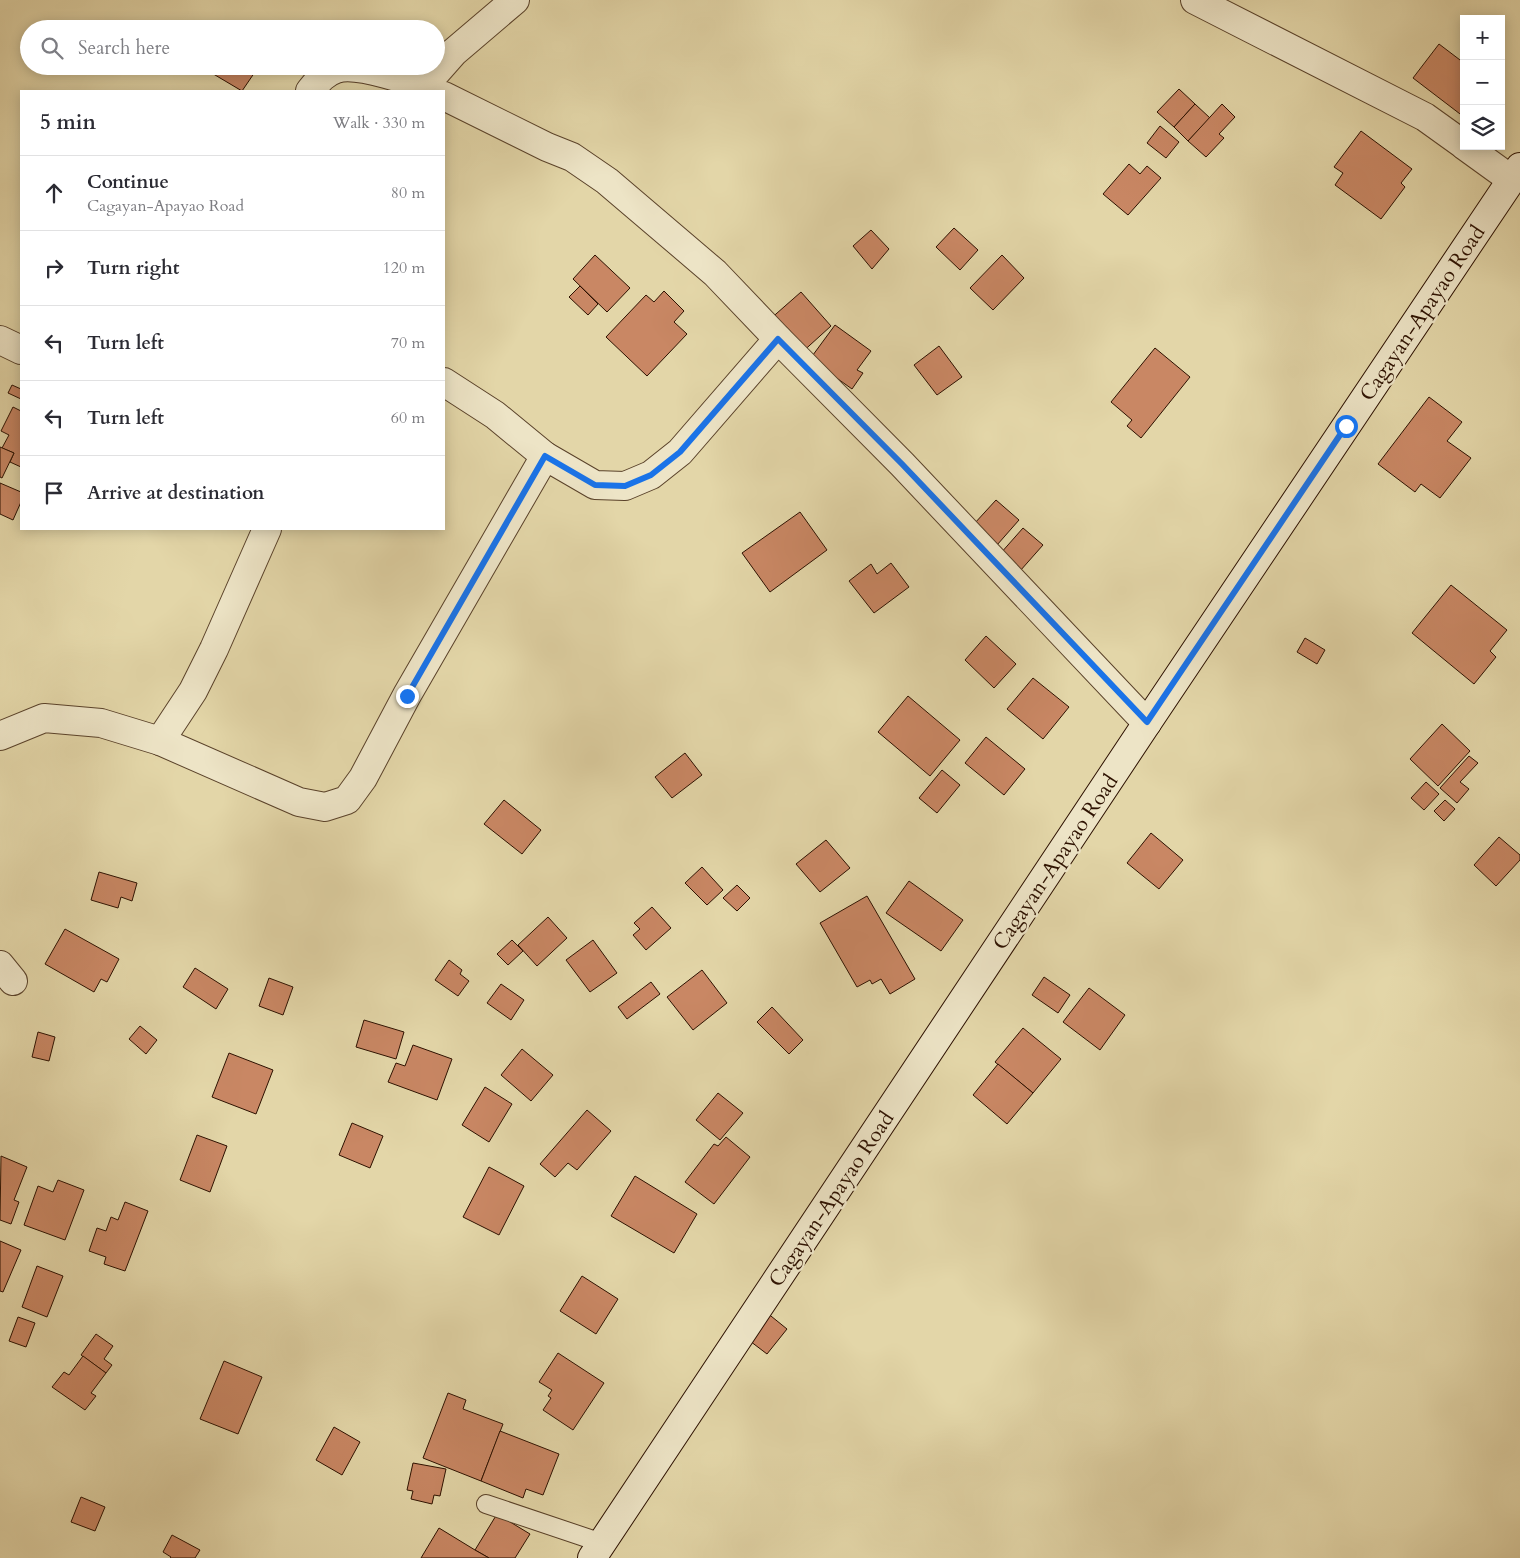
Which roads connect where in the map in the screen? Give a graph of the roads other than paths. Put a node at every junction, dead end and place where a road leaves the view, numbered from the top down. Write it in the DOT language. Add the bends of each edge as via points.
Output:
graph roads {
  1 [pos="515,0"];
  2 [pos="1195,0"];
  3 [pos="445,70"];
  4 [pos="325,75"];
  5 [pos="390,75"];
  6 [pos="442,75"];
  7 [pos="311,90"];
  8 [pos="431,90"];
  9 [pos="435,90"];
  10 [pos="445,96"];
  11 [pos="1460,142"];
  12 [pos="1473,150"];
  13 [pos="1516,173"];
  14 [pos="778,339"];
  15 [pos="0,340"];
  16 [pos="20,350"];
  17 [pos="445,383"];
  18 [pos="545,456"];
  19 [pos="266,530"];
  20 [pos="1147,722"];
  21 [pos="0,736"];
  22 [pos="160,741"];
  23 [pos="486,1504"];
  24 [pos="597,1551"];
  1 -- 3 [label="street" via="454,52"];
  2 -- 11 [label="street" via="1425,117"];
  4 -- 7 [label="street"];
  5 -- 8 [label="street"];
  6 -- 9 [label="street"];
  10 -- 14 [label="street" via="572,157 607,181 715,273"];
  12 -- 13 [label="street"];
  13 -- 20 [label="street, Cagayan-Apayao Road"];
  14 -- 18 [label="street" via="680,452 651,475 625,486 595,485"];
  14 -- 20 [label="street" via="902,464"];
  15 -- 16 [label="street"];
  17 -- 18 [label="street" via="495,416"];
  18 -- 22 [label="street" via="363,778 347,800 325,807 299,802"];
  19 -- 22 [label="street" via="193,691"];
  20 -- 24 [label="street, Cagayan-Apayao Road"];
  21 -- 22 [label="street" via="44,718 101,723"];
  23 -- 24 [label="lane"];
}
